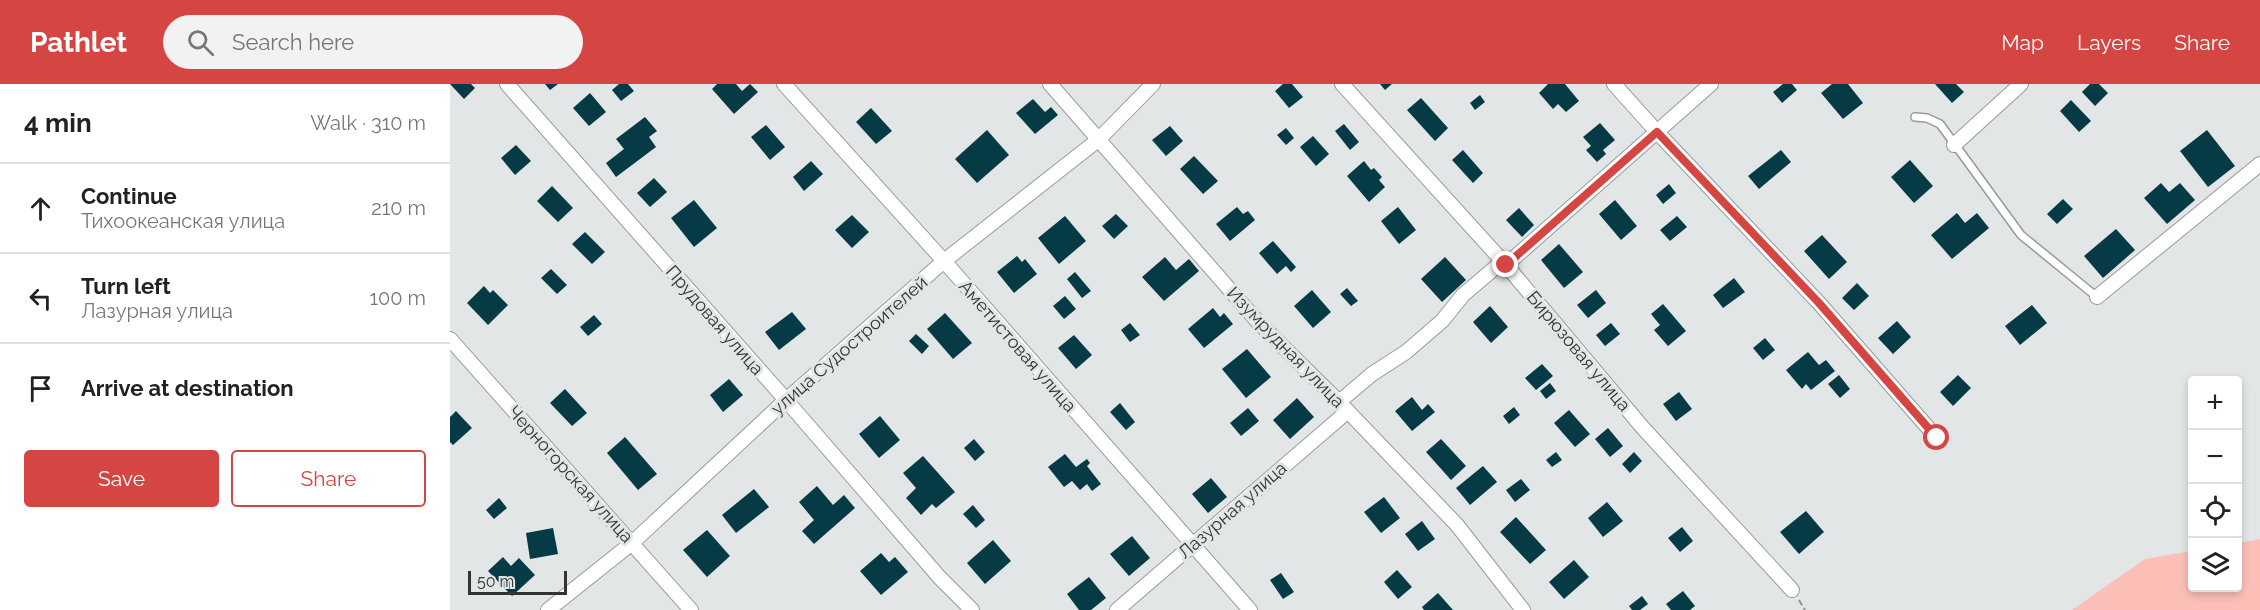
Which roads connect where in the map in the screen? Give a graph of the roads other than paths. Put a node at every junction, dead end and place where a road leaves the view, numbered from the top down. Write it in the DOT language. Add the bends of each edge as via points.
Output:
graph roads {
  1 [pos="507,84"];
  2 [pos="784,84"];
  3 [pos="1050,84"];
  4 [pos="1153,84"];
  5 [pos="1342,84"];
  6 [pos="1614,84"];
  7 [pos="1711,84"];
  8 [pos="2020,84"];
  9 [pos="1915,117"];
  10 [pos="1657,132"];
  11 [pos="1098,140"];
  12 [pos="1954,144"];
  13 [pos="2260,164"];
  14 [pos="944,261"];
  15 [pos="1504,263"];
  16 [pos="2097,297"];
  17 [pos="450,339"];
  18 [pos="786,400"];
  19 [pos="1344,406"];
  20 [pos="1937,438"];
  21 [pos="632,543"];
  22 [pos="1193,544"];
  23 [pos="1792,590"];
  24 [pos="548,610"];
  25 [pos="691,610"];
  26 [pos="972,610"];
  27 [pos="1117,610"];
  28 [pos="1250,610"];
  29 [pos="1523,610"];
  1 -- 18 [label="street, Прудовая улица"];
  2 -- 14 [label="street, Аметистовая улица"];
  3 -- 11 [label="street, Изумрудная улица"];
  4 -- 11 [label="street, улица Судостроителей"];
  5 -- 15 [label="street, Бирюзовая улица"];
  6 -- 10 [label="street"];
  7 -- 10 [label="street, Лазурная улица"];
  8 -- 12 [label="street"];
  9 -- 12 [label="lane" via="1940,124"];
  10 -- 15 [label="street, Лазурная улица"];
  10 -- 20 [label="street" via="1819,303"];
  11 -- 14 [label="street, улица Судостроителей"];
  11 -- 19 [label="street, Изумрудная улица" via="1258,322"];
  12 -- 16 [label="lane" via="2021,235"];
  13 -- 16 [label="street"];
  14 -- 18 [label="street, улица Судостроителей"];
  14 -- 22 [label="street, Аметистовая улица"];
  15 -- 19 [label="street, Лазурная улица" via="1463,295 1442,321 1406,352 1371,374"];
  15 -- 23 [label="street, Бирюзовая улица" via="1643,428"];
  17 -- 21 [label="street, Черногорская улица"];
  18 -- 21 [label="street, улица Судостроителей"];
  18 -- 26 [label="street, Прудовая улица"];
  19 -- 22 [label="street, Лазурная улица"];
  19 -- 29 [label="street, Изумрудная улица" via="1457,525"];
  21 -- 24 [label="street, улица Судостроителей"];
  21 -- 25 [label="street, Черногорская улица"];
  22 -- 27 [label="street, Лазурная улица"];
  22 -- 28 [label="street, Аметистовая улица"];
}
